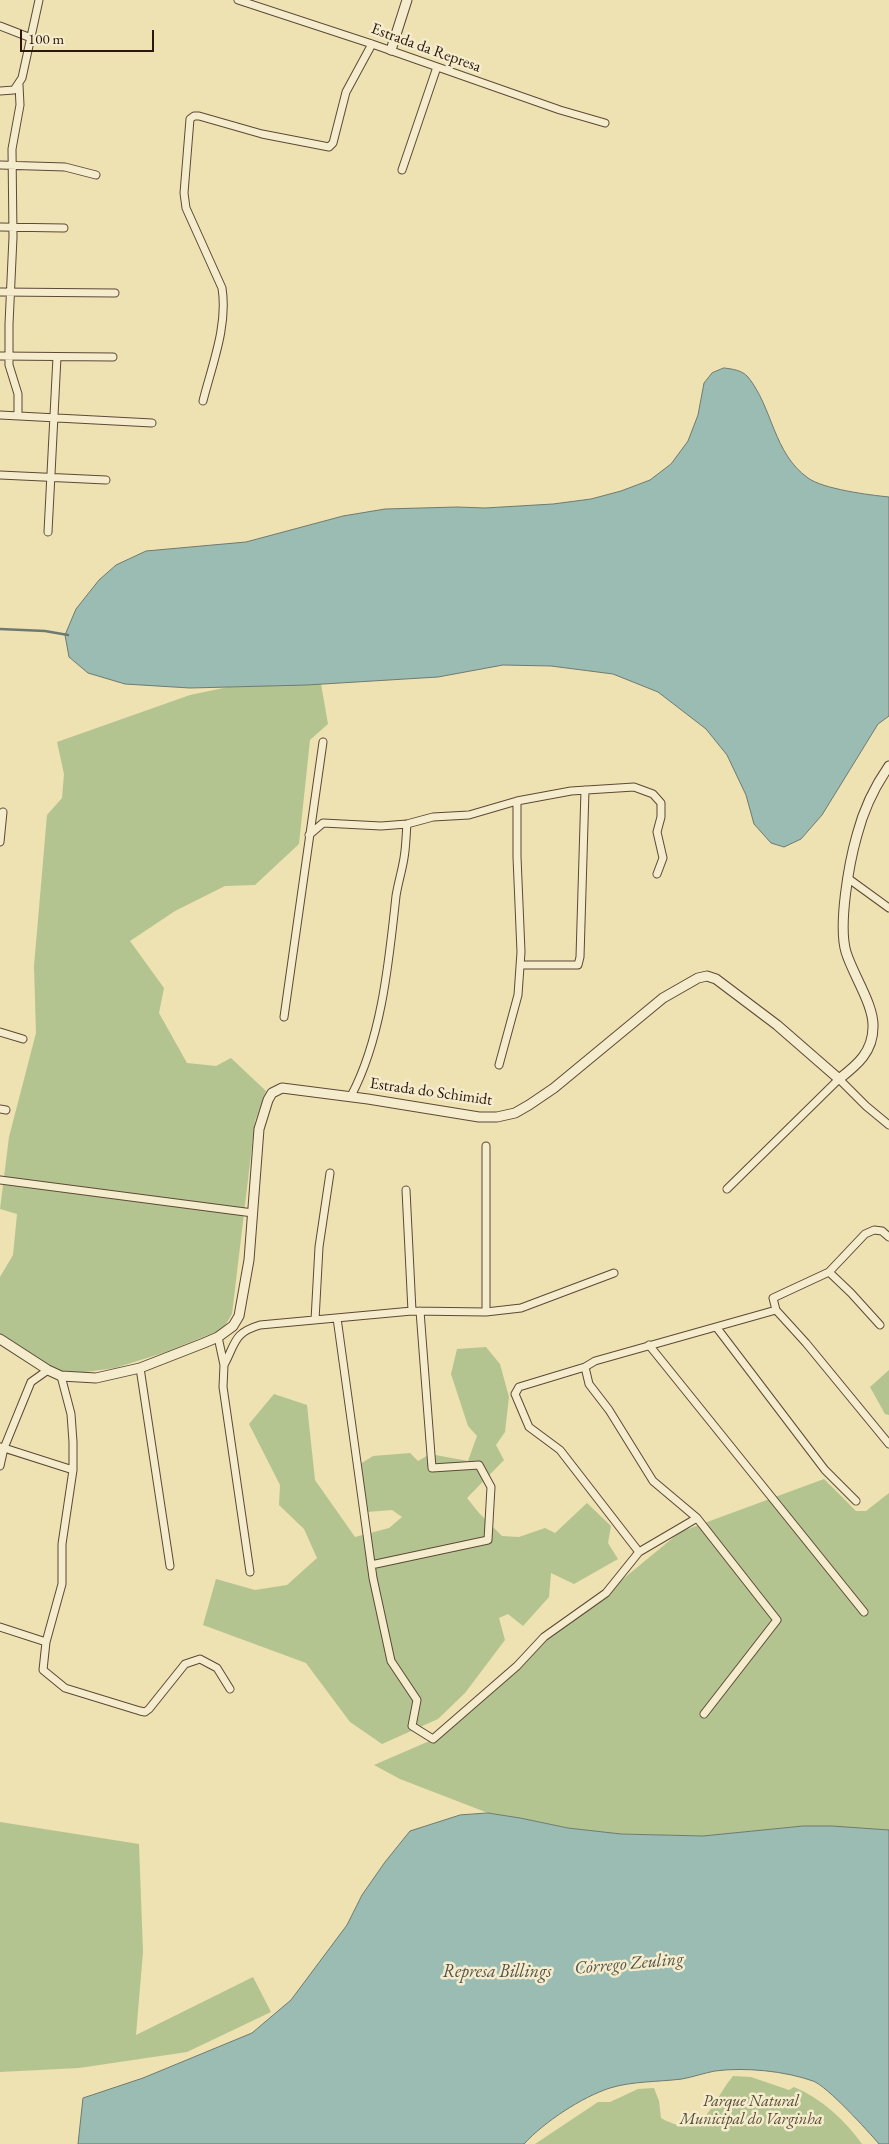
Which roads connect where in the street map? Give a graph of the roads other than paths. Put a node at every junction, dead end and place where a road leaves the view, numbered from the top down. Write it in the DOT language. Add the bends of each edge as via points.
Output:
graph roads {
  1 [pos="39,0"];
  2 [pos="238,0"];
  3 [pos="406,0"];
  4 [pos="0,26"];
  5 [pos="32,38"];
  6 [pos="372,44"];
  7 [pos="390,50"];
  8 [pos="437,67"];
  9 [pos="19,85"];
  10 [pos="0,91"];
  11 [pos="605,123"];
  12 [pos="0,165"];
  13 [pos="12,165"];
  14 [pos="402,170"];
  15 [pos="96,175"];
  16 [pos="0,227"];
  17 [pos="13,227"];
  18 [pos="64,228"];
  19 [pos="0,292"];
  20 [pos="10,292"];
  21 [pos="115,293"];
  22 [pos="0,356"];
  23 [pos="9,356"];
  24 [pos="57,357"];
  25 [pos="113,358"];
  26 [pos="203,401"];
  27 [pos="0,415"];
  28 [pos="18,415"];
  29 [pos="54,417"];
  30 [pos="152,423"];
  31 [pos="0,475"];
  32 [pos="51,477"];
  33 [pos="106,480"];
  34 [pos="48,532"];
  35 [pos="323,742"];
  36 [pos="889,766"];
  37 [pos="585,790"];
  38 [pos="517,801"];
  39 [pos="3,812"];
  40 [pos="408,824"];
  41 [pos="308,835"];
  42 [pos="0,842"];
  43 [pos="657,874"];
  44 [pos="849,879"];
  45 [pos="889,908"];
  46 [pos="520,965"];
  47 [pos="284,1017"];
  48 [pos="0,1032"];
  49 [pos="23,1039"];
  50 [pos="499,1065"];
  51 [pos="839,1079"];
  52 [pos="351,1096"];
  53 [pos="889,1125"];
  54 [pos="486,1146"];
  55 [pos="330,1173"];
  56 [pos="0,1180"];
  57 [pos="727,1189"];
  58 [pos="406,1190"];
  59 [pos="253,1213"];
  60 [pos="889,1237"];
  61 [pos="829,1272"];
  62 [pos="614,1273"];
  63 [pos="776,1310"];
  64 [pos="416,1311"];
  65 [pos="486,1312"];
  66 [pos="338,1318"];
  67 [pos="316,1320"];
  68 [pos="880,1325"];
  69 [pos="717,1328"];
  70 [pos="218,1337"];
  71 [pos="0,1339"];
  72 [pos="649,1344"];
  73 [pos="224,1365"];
  74 [pos="585,1367"];
  75 [pos="140,1368"];
  76 [pos="48,1370"];
  77 [pos="61,1376"];
  78 [pos="889,1444"];
  79 [pos="2,1448"];
  80 [pos="0,1466"];
  81 [pos="73,1470"];
  82 [pos="856,1502"];
  83 [pos="696,1518"];
  84 [pos="639,1552"];
  85 [pos="371,1565"];
  86 [pos="170,1566"];
  87 [pos="250,1572"];
  88 [pos="864,1612"];
  89 [pos="0,1627"];
  90 [pos="46,1642"];
  91 [pos="230,1689"];
  92 [pos="704,1714"];
  1 -- 5 [label="street"];
  2 -- 6 [label="street, Estrada da Represa"];
  3 -- 7 [label="street"];
  4 -- 5 [label="street"];
  5 -- 9 [label="street"];
  6 -- 7 [label="street, Estrada da Represa"];
  6 -- 26 [label="street" via="346,92 333,143 329,147 262,134 199,116 190,119 184,193 186,208 222,288 224,300 223,321"];
  7 -- 8 [label="street, Estrada da Represa"];
  8 -- 11 [label="street, Estrada da Represa"];
  8 -- 14 [label="street"];
  9 -- 10 [label="street" via="14,90"];
  9 -- 13 [label="street" via="20,105"];
  12 -- 13 [label="street"];
  13 -- 15 [label="street" via="65,167"];
  13 -- 17 [label="street"];
  16 -- 17 [label="street"];
  17 -- 18 [label="street"];
  17 -- 20 [label="street"];
  19 -- 20 [label="street"];
  20 -- 21 [label="street"];
  20 -- 23 [label="street"];
  22 -- 23 [label="street"];
  23 -- 24 [label="street"];
  23 -- 28 [label="street" via="18,394"];
  24 -- 25 [label="street"];
  24 -- 29 [label="street"];
  27 -- 28 [label="street"];
  28 -- 29 [label="street"];
  29 -- 30 [label="street"];
  29 -- 32 [label="street"];
  31 -- 32 [label="street"];
  32 -- 33 [label="street"];
  32 -- 34 [label="street"];
  35 -- 41 [label="street"];
  36 -- 44 [label="street" via="874,792 857,834"];
  37 -- 38 [label="street"];
  37 -- 43 [label="street" via="634,787 653,794 661,803 657,832 663,858"];
  37 -- 46 [label="street" via="578,965"];
  38 -- 40 [label="street" via="470,816 433,817"];
  38 -- 46 [label="street"];
  39 -- 42 [label="street"];
  40 -- 41 [label="street" via="323,824"];
  40 -- 52 [label="street" via="394,932 378,1019"];
  41 -- 47 [label="street"];
  44 -- 45 [label="street"];
  44 -- 51 [label="street" via="844,917 845,948 874,1026 872,1042 865,1055"];
  46 -- 50 [label="street" via="518,995"];
  48 -- 49 [label="street"];
  51 -- 52 [label="street, Estrada do Schimidt" via="777,1025 716,979 707,976 663,998 554,1088 515,1113 479,1117"];
  51 -- 53 [label="street"];
  51 -- 57 [label="street"];
  52 -- 59 [label="street, Estrada do Schimidt" via="290,1088 272,1093 259,1129"];
  54 -- 65 [label="street"];
  55 -- 67 [label="street" via="319,1247"];
  56 -- 59 [label="street"];
  58 -- 64 [label="street"];
  59 -- 70 [label="street, Estrada do Schimidt" via="239,1316 233,1326"];
  60 -- 61 [label="street" via="882,1231 865,1234"];
  61 -- 63 [label="street" via="773,1298"];
  61 -- 68 [label="street"];
  62 -- 65 [label="street" via="521,1308"];
  63 -- 69 [label="street"];
  63 -- 78 [label="street"];
  64 -- 65 [label="street"];
  64 -- 66 [label="street"];
  64 -- 85 [label="street" via="432,1468 479,1464 491,1487 488,1540"];
  66 -- 67 [label="street"];
  66 -- 85 [label="street"];
  67 -- 73 [label="street" via="260,1325 245,1330 237,1337"];
  69 -- 72 [label="street"];
  69 -- 82 [label="street" via="825,1470"];
  70 -- 73 [label="street"];
  70 -- 75 [label="street, Estrada do Schimidt"];
  71 -- 76 [label="street, Estrada do Schimidt"];
  72 -- 74 [label="street"];
  72 -- 88 [label="street"];
  73 -- 87 [label="street" via="223,1387"];
  74 -- 83 [label="street" via="588,1384 609,1410 653,1481"];
  74 -- 84 [label="street" via="519,1387 515,1394 529,1427 560,1450"];
  75 -- 77 [label="street, Estrada do Schimidt" via="96,1378"];
  75 -- 86 [label="street"];
  76 -- 77 [label="street, Estrada do Schimidt"];
  76 -- 79 [label="street" via="32,1382"];
  77 -- 81 [label="street" via="70,1414"];
  79 -- 80 [label="street"];
  79 -- 81 [label="street"];
  81 -- 90 [label="street" via="62,1544 62,1584"];
  83 -- 84 [label="street"];
  83 -- 92 [label="street" via="777,1620"];
  84 -- 85 [label="street" via="606,1593 544,1637 517,1666 433,1739 412,1726 417,1700 391,1661"];
  89 -- 90 [label="street"];
  90 -- 91 [label="street" via="43,1670 65,1688 140,1711 149,1709 185,1664 200,1659 217,1668"];
}
